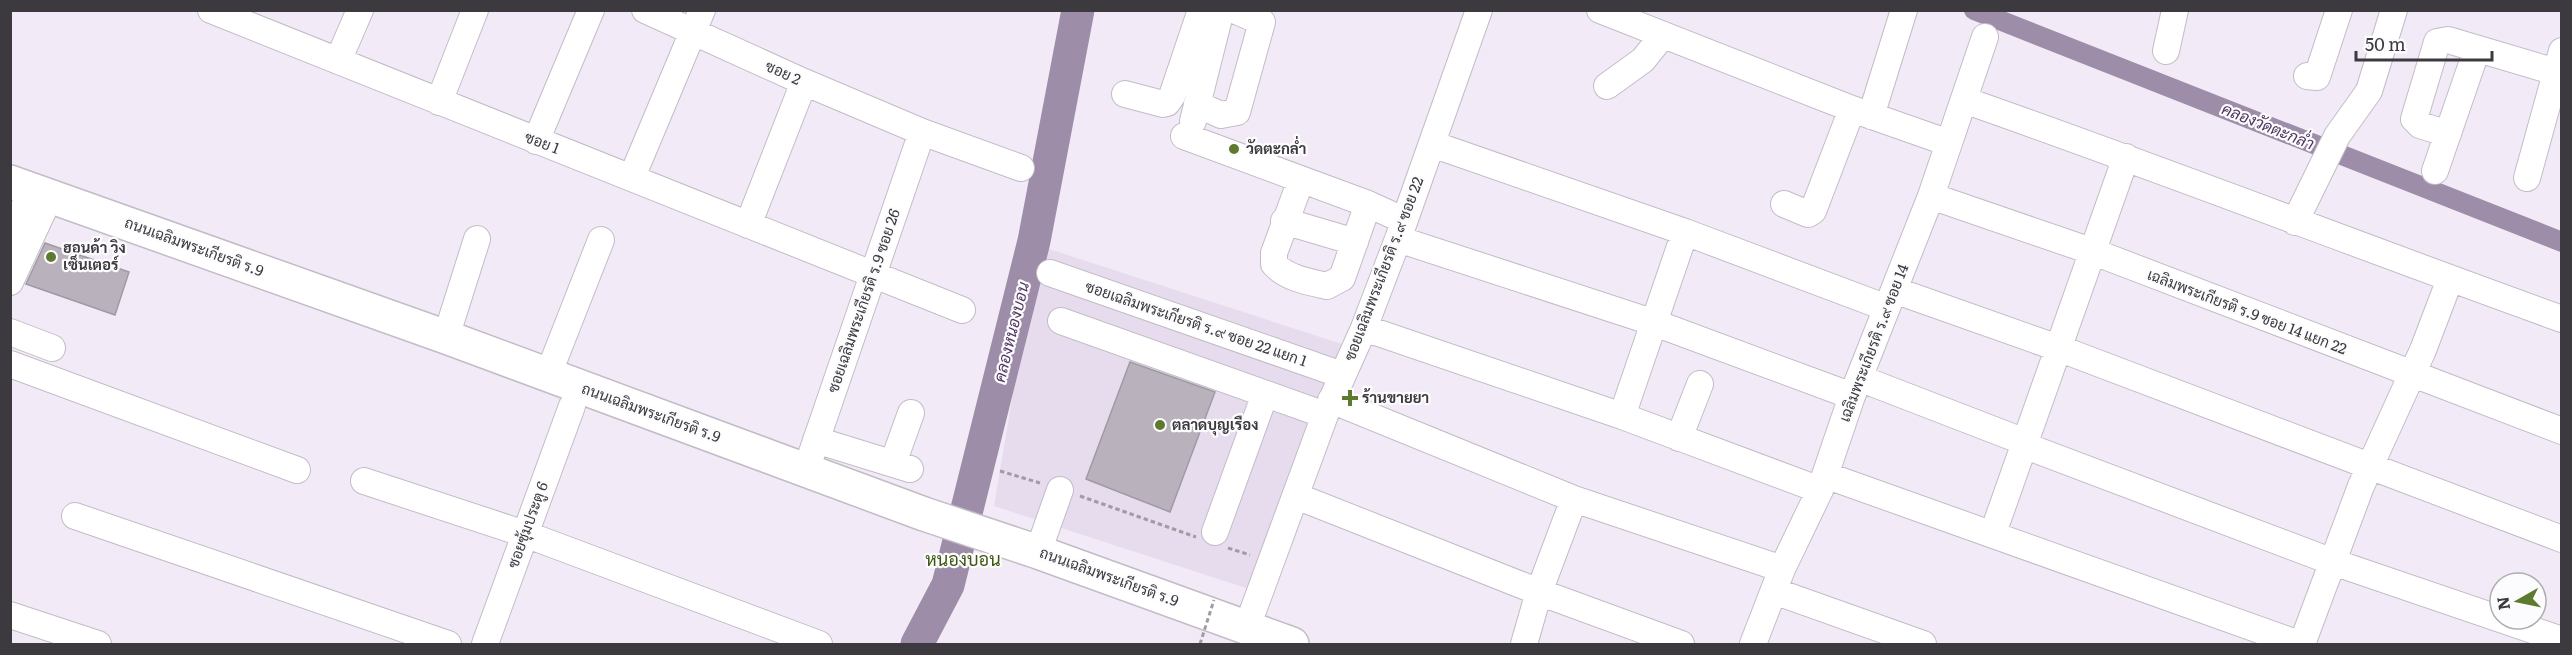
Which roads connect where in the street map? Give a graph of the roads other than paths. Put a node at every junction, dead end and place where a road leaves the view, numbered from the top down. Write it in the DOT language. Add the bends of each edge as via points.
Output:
graph roads {
  1 [pos="211,10"];
  2 [pos="360,10"];
  3 [pos="475,10"];
  4 [pos="591,10"];
  5 [pos="645,10"];
  6 [pos="1202,10"];
  7 [pos="1221,10"];
  8 [pos="1233,10"];
  9 [pos="1479,10"];
  10 [pos="1600,10"];
  11 [pos="1904,10"];
  12 [pos="2175,10"];
  13 [pos="2340,10"];
  14 [pos="2394,10"];
  15 [pos="241,16"];
  16 [pos="1264,16"];
  17 [pos="697,21"];
  18 [pos="1663,35"];
  19 [pos="1985,37"];
  20 [pos="2477,49"];
  21 [pos="2166,51"];
  22 [pos="338,61"];
  23 [pos="2559,62"];
  24 [pos="2307,76"];
  25 [pos="804,82"];
  26 [pos="1607,86"];
  27 [pos="1125,94"];
  28 [pos="1964,100"];
  29 [pos="439,102"];
  30 [pos="1197,104"];
  31 [pos="1861,112"];
  32 [pos="922,132"];
  33 [pos="2448,134"];
  34 [pos="536,141"];
  35 [pos="1949,143"];
  36 [pos="1432,144"];
  37 [pos="2126,157"];
  38 [pos="1021,168"];
  39 [pos="2435,171"];
  40 [pos="632,177"];
  41 [pos="2527,178"];
  42 [pos="1301,180"];
  43 [pos="1931,196"];
  44 [pos="22,200"];
  45 [pos="1368,204"];
  46 [pos="1784,204"];
  47 [pos="1284,221"];
  48 [pos="2295,222"];
  49 [pos="748,225"];
  50 [pos="1400,230"];
  51 [pos="1685,232"];
  52 [pos="10,238"];
  53 [pos="477,239"];
  54 [pos="601,240"];
  55 [pos="1355,242"];
  56 [pos="2094,252"];
  57 [pos="1050,273"];
  58 [pos="873,275"];
  59 [pos="2450,279"];
  60 [pos="10,282"];
  61 [pos="1891,299"];
  62 [pos="962,310"];
  63 [pos="2562,318"];
  64 [pos="1061,321"];
  65 [pos="1655,323"];
  66 [pos="1364,328"];
  67 [pos="10,332"];
  68 [pos="446,337"];
  69 [pos="52,348"];
  70 [pos="2058,348"];
  71 [pos="10,364"];
  72 [pos="548,375"];
  73 [pos="1342,375"];
  74 [pos="2410,375"];
  75 [pos="1700,384"];
  76 [pos="1855,387"];
  77 [pos="1265,393"];
  78 [pos="572,406"];
  79 [pos="1328,407"];
  80 [pos="911,413"];
  81 [pos="1622,416"];
  82 [pos="2562,431"];
  83 [pos="1679,438"];
  84 [pos="2024,444"];
  85 [pos="811,455"];
  86 [pos="2369,466"];
  87 [pos="297,470"];
  88 [pos="363,481"];
  89 [pos="1822,483"];
  90 [pos="1060,490"];
  91 [pos="1296,496"];
  92 [pos="1574,499"];
  93 [pos="75,516"];
  94 [pos="930,526"];
  95 [pos="1993,533"];
  96 [pos="525,534"];
  97 [pos="2562,539"];
  98 [pos="1215,540"];
  99 [pos="975,541"];
  100 [pos="1038,552"];
  101 [pos="2333,562"];
  102 [pos="1778,580"];
  103 [pos="1539,592"];
  104 [pos="10,615"];
  105 [pos="771,636"];
  106 [pos="1240,639"];
  107 [pos="2562,640"];
  108 [pos="98,645"];
  109 [pos="448,645"];
  110 [pos="485,645"];
  111 [pos="819,645"];
  112 [pos="1292,645"];
  113 [pos="1524,645"];
  114 [pos="1681,645"];
  115 [pos="1753,645"];
  116 [pos="1923,645"];
  117 [pos="2301,645"];
  1 -- 15 [label="street, ซอย 1"];
  2 -- 22 [label="street"];
  3 -- 29 [label="street"];
  4 -- 34 [label="street"];
  5 -- 17 [label="street, ซอย 2"];
  6 -- 27 [label="street" via="1167,103"];
  7 -- 30 [label="street"];
  8 -- 16 [label="street"];
  9 -- 36 [label="street, ซอยเฉลิมพระเกียรติ ร.๙ ซอย 22"];
  10 -- 18 [label="street"];
  11 -- 31 [label="street"];
  12 -- 21 [label="street"];
  13 -- 24 [label="street" via="2317,77"];
  14 -- 48 [label="street" via="2369,91 2337,136"];
  15 -- 22 [label="street, ซอย 1"];
  16 -- 30 [label="street" via="1237,112 1221,115"];
  17 -- 25 [label="street, ซอย 2"];
  17 -- 40 [label="street"];
  18 -- 26 [label="street" via="1643,60"];
  18 -- 31 [label="street"];
  19 -- 28 [label="street, เฉลิมพระเกียรติ ร.๙ ซอย 14"];
  20 -- 23 [label="street"];
  20 -- 33 [label="street"];
  20 -- 33 [label="street" via="2448,40 2437,42 2414,119 2420,125"];
  22 -- 29 [label="street, ซอย 1"];
  23 -- 41 [label="street"];
  25 -- 32 [label="street, ซอย 2"];
  25 -- 49 [label="street"];
  28 -- 35 [label="street, เฉลิมพระเกียรติ ร.๙ ซอย 14"];
  28 -- 37 [label="street"];
  29 -- 34 [label="street, ซอย 1"];
  30 -- 42 [label="street" via="1187,137"];
  31 -- 35 [label="street"];
  31 -- 46 [label="street" via="1813,212 1808,214"];
  32 -- 38 [label="street, ซอย 2"];
  32 -- 58 [label="street, ซอยเฉลิมพระเกียรติ ร.9 ซอย 26"];
  33 -- 39 [label="street"];
  34 -- 40 [label="street, ซอย 1"];
  35 -- 43 [label="street, เฉลิมพระเกียรติ ร.๙ ซอย 14"];
  36 -- 50 [label="street, ซอยเฉลิมพระเกียรติ ร.๙ ซอย 22"];
  36 -- 51 [label="street"];
  37 -- 48 [label="street"];
  37 -- 56 [label="street"];
  40 -- 49 [label="street, ซอย 1"];
  42 -- 45 [label="street"];
  42 -- 47 [label="street"];
  43 -- 56 [label="street, เฉลิมพระเกียรติ ร.9 ซอย 14 แยก 22"];
  43 -- 61 [label="street, เฉลิมพระเกียรติ ร.๙ ซอย 14"];
  44 -- 52 [label="street"];
  44 -- 60 [label="street"];
  44 -- 68 [label="main road, ถนนเฉลิมพระเกียรติ ร.9"];
  44 -- 78 [label="main road, ถนนเฉลิมพระเกียรติ ร.9"];
  45 -- 50 [label="street"];
  45 -- 55 [label="street"];
  47 -- 55 [label="street"];
  47 -- 55 [label="street" via="1274,264 1303,280 1327,286 1342,278"];
  48 -- 59 [label="street"];
  49 -- 58 [label="street, ซอย 1"];
  50 -- 65 [label="street"];
  50 -- 66 [label="street, ซอยเฉลิมพระเกียรติ ร.๙ ซอย 22"];
  51 -- 61 [label="street"];
  51 -- 65 [label="street"];
  53 -- 68 [label="street"];
  54 -- 72 [label="street"];
  56 -- 70 [label="street"];
  56 -- 74 [label="street, เฉลิมพระเกียรติ ร.9 ซอย 14 แยก 22"];
  57 -- 73 [label="street, ซอยเฉลิมพระเกียรติ ร.๙ ซอย 22 แยก 1"];
  58 -- 62 [label="street, ซอย 1"];
  58 -- 85 [label="street, ซอยเฉลิมพระเกียรติ ร.9 ซอย 26"];
  59 -- 63 [label="street"];
  59 -- 74 [label="street"];
  61 -- 70 [label="street"];
  61 -- 76 [label="street, เฉลิมพระเกียรติ ร.๙ ซอย 14"];
  64 -- 77 [label="street"];
  65 -- 76 [label="street"];
  65 -- 81 [label="street"];
  66 -- 73 [label="street, ซอยเฉลิมพระเกียรติ ร.๙ ซอย 22"];
  66 -- 81 [label="street"];
  67 -- 69 [label="street"];
  68 -- 72 [label="main road, ถนนเฉลิมพระเกียรติ ร.9"];
  70 -- 84 [label="street"];
  70 -- 86 [label="street"];
  71 -- 87 [label="street"];
  72 -- 85 [label="main road, ถนนเฉลิมพระเกียรติ ร.9"];
  73 -- 79 [label="street, ซอยเฉลิมพระเกียรติ ร.๙ ซอย 22"];
  74 -- 82 [label="street, เฉลิมพระเกียรติ ร.9 ซอย 14 แยก 22"];
  74 -- 86 [label="street"];
  75 -- 83 [label="street"];
  76 -- 84 [label="street"];
  76 -- 89 [label="street, เฉลิมพระเกียรติ ร.๙ ซอย 14"];
  77 -- 79 [label="street"];
  77 -- 98 [label="street"];
  78 -- 94 [label="main road, ถนนเฉลิมพระเกียรติ ร.9"];
  78 -- 96 [label="street, ซอยซุ้มประตู 6"];
  79 -- 91 [label="street, ซอยเฉลิมพระเกียรติ ร.๙ ซอย 22"];
  79 -- 92 [label="street"];
  80 -- 85 [label="street" via="901,466"];
  81 -- 83 [label="street"];
  83 -- 89 [label="street"];
  84 -- 95 [label="street"];
  84 -- 101 [label="street"];
  85 -- 94 [label="main road, ถนนเฉลิมพระเกียรติ ร.9"];
  86 -- 97 [label="street"];
  86 -- 101 [label="street"];
  88 -- 96 [label="street"];
  89 -- 95 [label="street"];
  89 -- 102 [label="street, เฉลิมพระเกียรติ ร.๙ ซอย 14"];
  90 -- 100 [label="street"];
  91 -- 103 [label="street"];
  91 -- 106 [label="street, ซอยเฉลิมพระเกียรติ ร.๙ ซอย 22"];
  92 -- 102 [label="street"];
  92 -- 103 [label="street"];
  93 -- 109 [label="street"];
  94 -- 99 [label="main road, ถนนเฉลิมพระเกียรติ ร.9"];
  95 -- 117 [label="street"];
  96 -- 105 [label="street"];
  96 -- 110 [label="street, ซอยซุ้มประตู 6"];
  99 -- 100 [label="main road, ถนนเฉลิมพระเกียรติ ร.9"];
  99 -- 106 [label="main road, ถนนเฉลิมพระเกียรติ ร.9"];
  100 -- 106 [label="main road, ถนนเฉลิมพระเกียรติ ร.9"];
  101 -- 107 [label="street"];
  101 -- 117 [label="street"];
  102 -- 115 [label="street, เฉลิมพระเกียรติ ร.๙ ซอย 14"];
  102 -- 116 [label="street"];
  103 -- 113 [label="street"];
  103 -- 114 [label="street"];
  104 -- 108 [label="street"];
  105 -- 111 [label="street"];
  106 -- 112 [label="main road, ถนนเฉลิมพระเกียรติ ร.9"];
}
